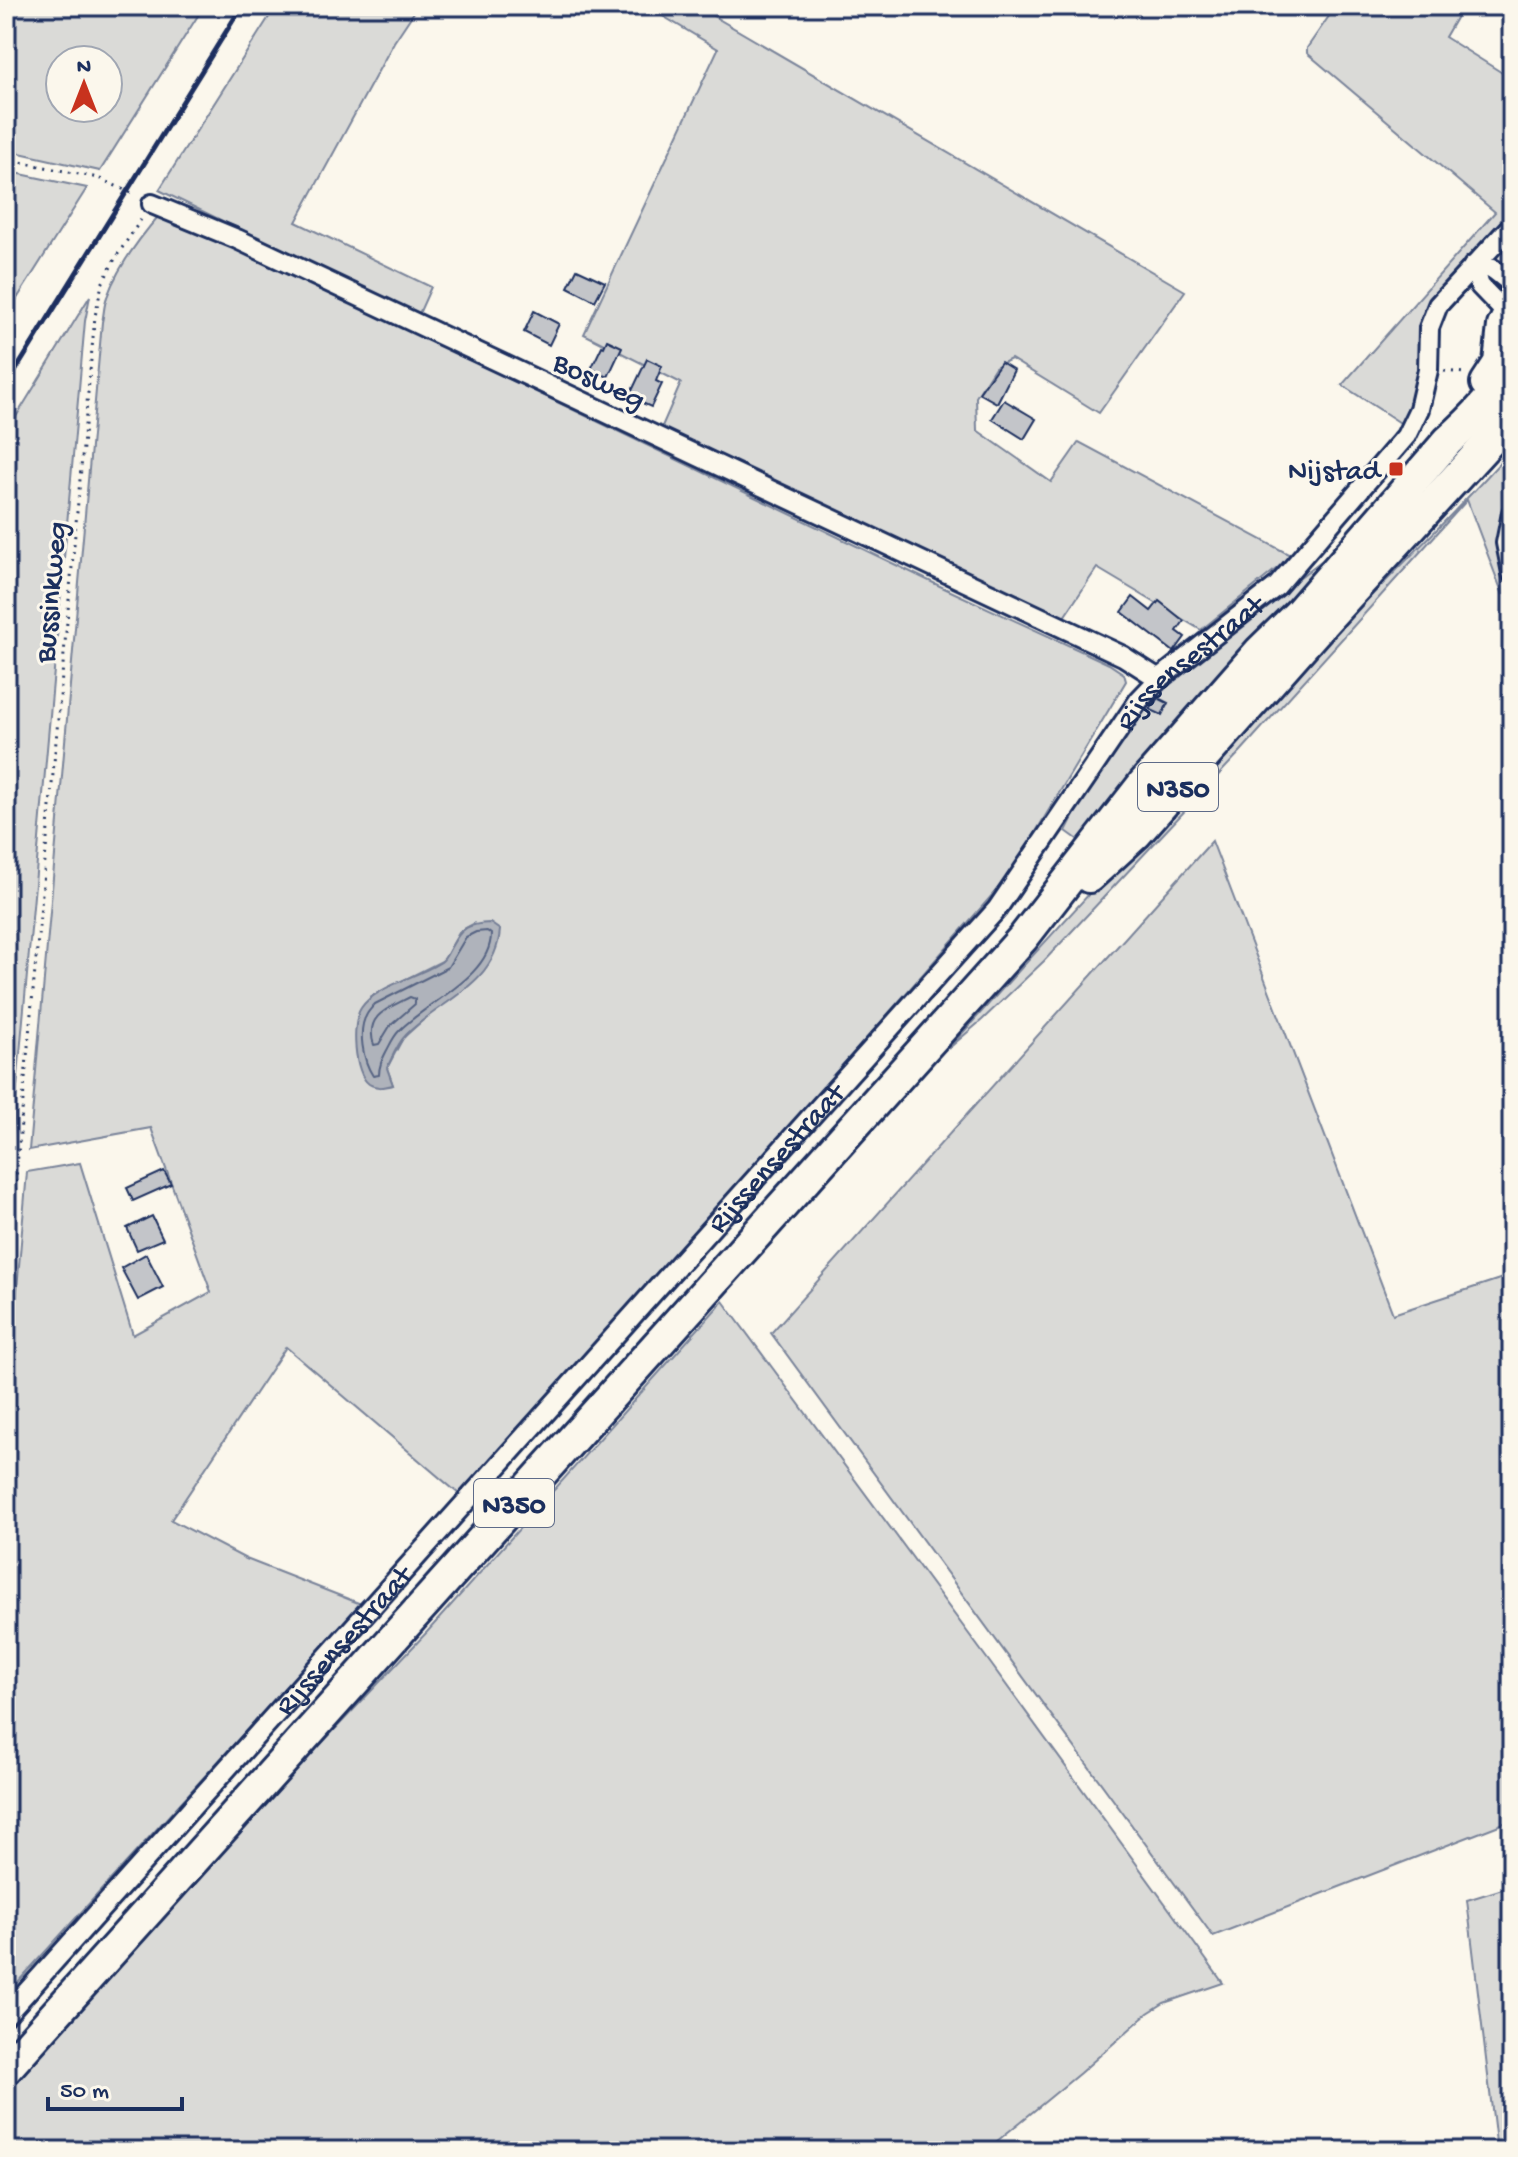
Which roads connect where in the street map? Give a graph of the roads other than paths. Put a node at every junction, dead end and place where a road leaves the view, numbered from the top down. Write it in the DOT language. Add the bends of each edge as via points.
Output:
graph roads {
  1 [pos="152,204"];
  2 [pos="1512,225"];
  3 [pos="1473,266"];
  4 [pos="1512,284"];
  5 [pos="1510,314"];
  6 [pos="1503,370"];
  7 [pos="1512,417"];
  8 [pos="1512,434"];
  9 [pos="1467,467"];
  10 [pos="1512,513"];
  11 [pos="1512,573"];
  12 [pos="1159,679"];
  13 [pos="1023,938"];
  14 [pos="6,2015"];
  15 [pos="6,2069"];
  1 -- 12 [label="street, Bosweg" via="237,239 1123,656"];
  2 -- 3 [label="street, Rijssensestraat"];
  3 -- 4 [label="street" via="1493,269"];
  3 -- 5 [label="street" via="1480,286"];
  3 -- 12 [label="street, Rijssensestraat" via="1438,305 1429,328 1428,370 1419,409 1406,436 1277,586"];
  5 -- 6 [label="main road" via="1501,336"];
  6 -- 13 [label="main road, Rijssensestraat / N350" via="1476,414 1163,761"];
  7 -- 9 [label="main road, Rijssensestraat / N350"];
  8 -- 9 [label="main road, Rijssensestraat / N350" via="1496,451"];
  9 -- 13 [label="main road, Rijssensestraat / N350" via="1136,834"];
  10 -- 11 [label="street" via="1506,543"];
  12 -- 14 [label="street, Rijssensestraat" via="1139,700 997,909"];
  13 -- 15 [label="main road, Rijssensestraat / N350"];
}
